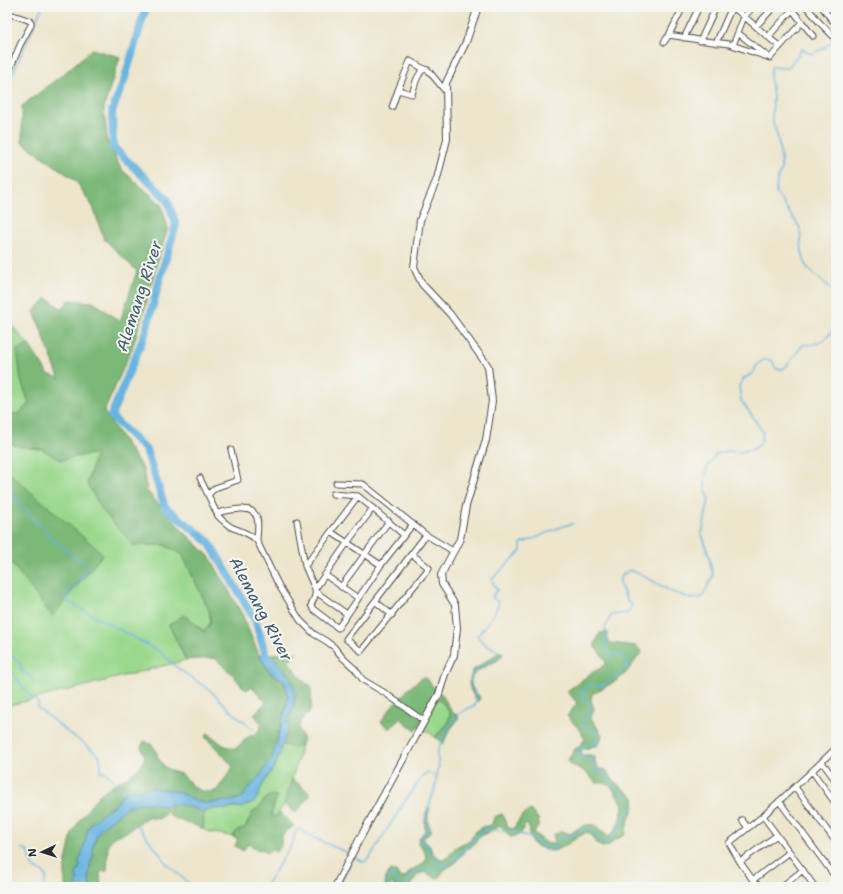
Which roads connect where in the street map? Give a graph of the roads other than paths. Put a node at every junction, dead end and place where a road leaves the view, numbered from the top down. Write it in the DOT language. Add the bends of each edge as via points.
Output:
graph roads {
  1 [pos="478,7"];
  2 [pos="683,7"];
  3 [pos="699,7"];
  4 [pos="716,7"];
  5 [pos="732,7"];
  6 [pos="753,7"];
  7 [pos="774,7"];
  8 [pos="807,7"];
  9 [pos="822,7"];
  10 [pos="791,8"];
  11 [pos="7,14"];
  12 [pos="836,16"];
  13 [pos="744,17"];
  14 [pos="802,22"];
  15 [pos="756,26"];
  16 [pos="738,33"];
  17 [pos="669,35"];
  18 [pos="813,36"];
  19 [pos="768,37"];
  20 [pos="684,38"];
  21 [pos="836,39"];
  22 [pos="700,41"];
  23 [pos="664,42"];
  24 [pos="716,42"];
  25 [pos="733,45"];
  26 [pos="780,47"];
  27 [pos="770,58"];
  28 [pos="424,69"];
  29 [pos="7,77"];
  30 [pos="398,90"];
  31 [pos="446,92"];
  32 [pos="392,107"];
  33 [pos="231,450"];
  34 [pos="200,478"];
  35 [pos="336,483"];
  36 [pos="333,494"];
  37 [pos="208,495"];
  38 [pos="358,496"];
  39 [pos="373,508"];
  40 [pos="217,512"];
  41 [pos="297,521"];
  42 [pos="389,521"];
  43 [pos="413,524"];
  44 [pos="331,532"];
  45 [pos="404,535"];
  46 [pos="426,535"];
  47 [pos="257,541"];
  48 [pos="347,543"];
  49 [pos="453,551"];
  50 [pos="412,554"];
  51 [pos="364,555"];
  52 [pos="381,565"];
  53 [pos="305,566"];
  54 [pos="325,575"];
  55 [pos="341,586"];
  56 [pos="316,591"];
  57 [pos="358,598"];
  58 [pos="375,601"];
  59 [pos="347,614"];
  60 [pos="392,615"];
  61 [pos="424,722"];
  62 [pos="836,748"];
  63 [pos="822,762"];
  64 [pos="812,771"];
  65 [pos="836,781"];
  66 [pos="795,787"];
  67 [pos="779,801"];
  68 [pos="836,804"];
  69 [pos="763,816"];
  70 [pos="742,820"];
  71 [pos="748,828"];
  72 [pos="777,835"];
  73 [pos="836,842"];
  74 [pos="790,852"];
  75 [pos="740,862"];
  76 [pos="803,870"];
  77 [pos="836,878"];
  78 [pos="753,880"];
  79 [pos="335,887"];
  80 [pos="762,887"];
  81 [pos="781,887"];
  82 [pos="815,887"];
  1 -- 31 [label="street" via="466,42 446,83"];
  2 -- 17 [label="street"];
  3 -- 20 [label="street"];
  4 -- 22 [label="street"];
  5 -- 13 [label="street"];
  5 -- 24 [label="street"];
  6 -- 13 [label="street"];
  7 -- 15 [label="street"];
  8 -- 21 [label="street"];
  9 -- 12 [label="street" via="832,20"];
  10 -- 14 [label="street"];
  10 -- 19 [label="street"];
  11 -- 29 [label="street" via="31,22"];
  13 -- 15 [label="street"];
  13 -- 16 [label="street"];
  14 -- 18 [label="street"];
  14 -- 26 [label="street"];
  15 -- 19 [label="street"];
  16 -- 25 [label="street"];
  16 -- 27 [label="street"];
  17 -- 20 [label="street"];
  17 -- 23 [label="street"];
  19 -- 26 [label="street"];
  20 -- 22 [label="street"];
  22 -- 24 [label="street"];
  24 -- 25 [label="street"];
  25 -- 27 [label="street"];
  26 -- 27 [label="street"];
  28 -- 30 [label="street" via="418,76 412,94"];
  28 -- 30 [label="street" via="410,61"];
  28 -- 31 [label="street" via="428,70"];
  30 -- 32 [label="street"];
  31 -- 49 [label="street" via="447,139 437,179 420,220 414,267 422,284 450,314 488,366 492,401 486,440 466,506 460,539"];
  33 -- 37 [label="street" via="238,480 215,488"];
  34 -- 37 [label="street"];
  35 -- 43 [label="street" via="363,484"];
  36 -- 38 [label="street"];
  37 -- 40 [label="street"];
  38 -- 39 [label="street"];
  38 -- 44 [label="street"];
  39 -- 42 [label="street"];
  39 -- 48 [label="street"];
  40 -- 47 [label="street" via="226,524"];
  40 -- 47 [label="street" via="250,510 258,519"];
  41 -- 53 [label="street"];
  42 -- 45 [label="street"];
  42 -- 51 [label="street"];
  43 -- 45 [label="street"];
  43 -- 46 [label="street"];
  44 -- 48 [label="street"];
  44 -- 53 [label="street"];
  45 -- 52 [label="street"];
  46 -- 49 [label="street"];
  46 -- 50 [label="street"];
  47 -- 61 [label="street" via="278,584 300,620 314,634 334,647 362,680 385,693"];
  48 -- 51 [label="street"];
  48 -- 54 [label="street"];
  49 -- 61 [label="street" via="440,579 455,605 457,628 454,655 439,694"];
  50 -- 58 [label="street"];
  50 -- 60 [label="street" via="429,568"];
  51 -- 52 [label="street"];
  51 -- 55 [label="street"];
  52 -- 57 [label="street"];
  53 -- 56 [label="street"];
  54 -- 55 [label="street"];
  54 -- 56 [label="street"];
  55 -- 57 [label="street"];
  56 -- 59 [label="street"];
  56 -- 59 [label="street" via="311,607 338,628"];
  57 -- 59 [label="street"];
  58 -- 60 [label="street"];
  58 -- 60 [label="street" via="346,639 361,651"];
  61 -- 79 [label="street"];
  62 -- 63 [label="street"];
  63 -- 64 [label="street"];
  63 -- 65 [label="street"];
  64 -- 66 [label="street"];
  64 -- 68 [label="street"];
  66 -- 67 [label="street"];
  66 -- 73 [label="street"];
  67 -- 69 [label="street"];
  67 -- 77 [label="street"];
  69 -- 71 [label="street"];
  69 -- 72 [label="street"];
  70 -- 71 [label="street"];
  71 -- 75 [label="street" via="729,843"];
  72 -- 74 [label="street"];
  72 -- 75 [label="street"];
  74 -- 76 [label="street"];
  74 -- 78 [label="street"];
  75 -- 78 [label="street"];
  76 -- 81 [label="street"];
  76 -- 82 [label="street"];
  78 -- 80 [label="street"];
}
